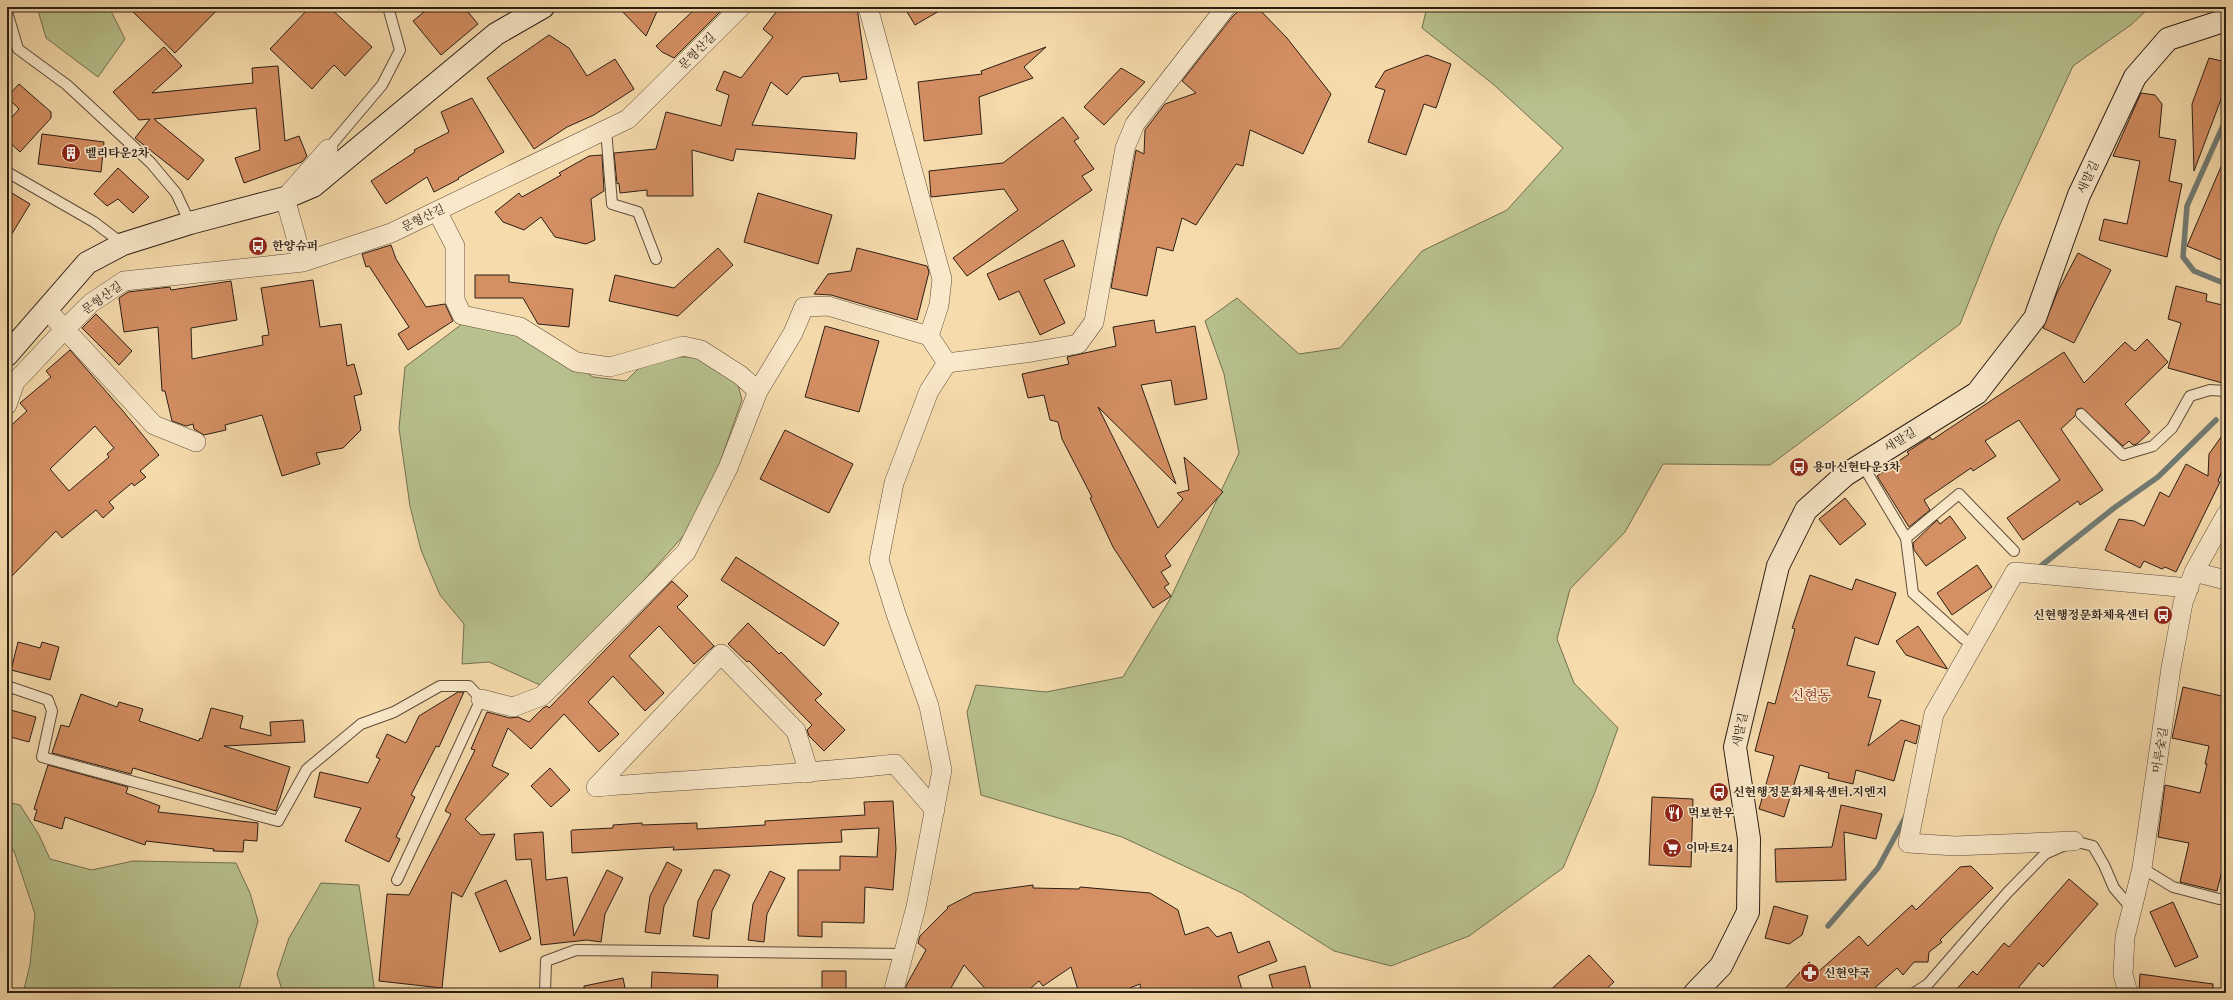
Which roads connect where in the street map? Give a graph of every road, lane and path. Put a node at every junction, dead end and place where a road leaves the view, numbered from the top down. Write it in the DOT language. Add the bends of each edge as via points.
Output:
graph roads {
  1 [pos="388,7"];
  2 [pos="543,7"];
  3 [pos="741,7"];
  4 [pos="868,7"];
  5 [pos="1226,7"];
  6 [pos="7,12"];
  7 [pos="2226,20"];
  8 [pos="606,128"];
  9 [pos="328,149"];
  10 [pos="7,172"];
  11 [pos="285,198"];
  12 [pos="437,211"];
  13 [pos="190,223"];
  14 [pos="123,244"];
  15 [pos="656,260"];
  16 [pos="303,262"];
  17 [pos="47,310"];
  18 [pos="64,330"];
  19 [pos="929,336"];
  20 [pos="7,355"];
  21 [pos="947,363"];
  22 [pos="758,391"];
  23 [pos="2226,391"];
  24 [pos="7,405"];
  25 [pos="2081,414"];
  26 [pos="196,442"];
  27 [pos="1862,464"];
  28 [pos="2226,515"];
  29 [pos="1906,538"];
  30 [pos="2014,551"];
  31 [pos="2192,580"];
  32 [pos="2226,580"];
  33 [pos="1964,639"];
  34 [pos="7,686"];
  35 [pos="481,699"];
  36 [pos="809,773"];
  37 [pos="935,810"];
  38 [pos="2074,841"];
  39 [pos="2142,868"];
  40 [pos="397,880"];
  41 [pos="2226,899"];
  42 [pos="2132,909"];
  43 [pos="903,954"];
  44 [pos="545,993"];
  45 [pos="893,993"];
  46 [pos="1695,993"];
  47 [pos="1914,993"];
  48 [pos="2128,993"];
  1 -- 9 [label="lane" via="400,50 382,85"];
  2 -- 11 [label="street" via="496,34 313,186"];
  3 -- 8 [label="street, 문형산길" via="628,119"];
  4 -- 19 [label="street" via="942,279 939,305"];
  5 -- 21 [label="street" via="1135,124 1125,148 1094,322 1078,344"];
  6 -- 13 [label="lane" via="18,49 67,84 151,163 176,193"];
  7 -- 27 [label="street, 새말길" via="2168,39 2135,77 2079,195 2036,318 1977,392"];
  8 -- 12 [label="street, 문형산길"];
  8 -- 15 [label="lane" via="612,204 638,212"];
  9 -- 11 [label="street"];
  10 -- 14 [label="lane" via="94,222"];
  11 -- 13 [label="street"];
  11 -- 16 [label="street"];
  12 -- 16 [label="street, 문형산길" via="391,233"];
  12 -- 22 [label="street" via="455,246 455,300 462,315 520,327 576,362 610,367 683,346 701,350 740,375"];
  13 -- 14 [label="street"];
  14 -- 17 [label="street" via="87,264"];
  16 -- 18 [label="street, 문형산길" via="124,281 91,303"];
  17 -- 18 [label="street"];
  17 -- 20 [label="street"];
  18 -- 24 [label="street, 문형산길" via="15,382"];
  18 -- 26 [label="street" via="154,425"];
  19 -- 21 [label="street"];
  19 -- 22 [label="street" via="828,306 804,307 793,333"];
  21 -- 37 [label="street" via="929,390 894,483 879,560 929,706 942,770"];
  22 -- 35 [label="street" via="728,468 686,552 542,696 513,707"];
  23 -- 25 [label="lane" via="2210,390 2190,396 2172,428 2153,446 2123,455"];
  27 -- 29 [label="lane"];
  27 -- 46 [label="street, 새말길" via="1845,475 1806,510 1778,566 1735,747 1749,839 1748,912 1721,966"];
  28 -- 31 [label="street, 머루숯길"];
  29 -- 30 [label="lane" via="1958,494"];
  29 -- 33 [label="lane" via="1913,593"];
  31 -- 32 [label="street"];
  31 -- 38 [label="street" via="2015,572 1934,714 1908,843 1954,846"];
  31 -- 39 [label="street, 머루숯길" via="2183,603 2171,668"];
  34 -- 35 [label="lane" via="48,700 52,711 42,756 278,821 307,769 361,724 394,712 440,686 469,686"];
  35 -- 40 [label="lane"];
  36 -- 36 [label="street" via="731,776 596,787 721,654 796,731"];
  36 -- 37 [label="street" via="895,764"];
  37 -- 43 [label="street" via="916,908"];
  38 -- 42 [label="lane" via="2093,846 2114,888"];
  38 -- 47 [label="lane" via="2045,854 1928,984"];
  39 -- 41 [label="lane" via="2173,887"];
  39 -- 42 [label="street, 머루숯길"];
  42 -- 48 [label="street, 머루숯길" via="2125,937 2123,974"];
  43 -- 44 [label="lane" via="576,950 546,961"];
  43 -- 45 [label="street"];
}
